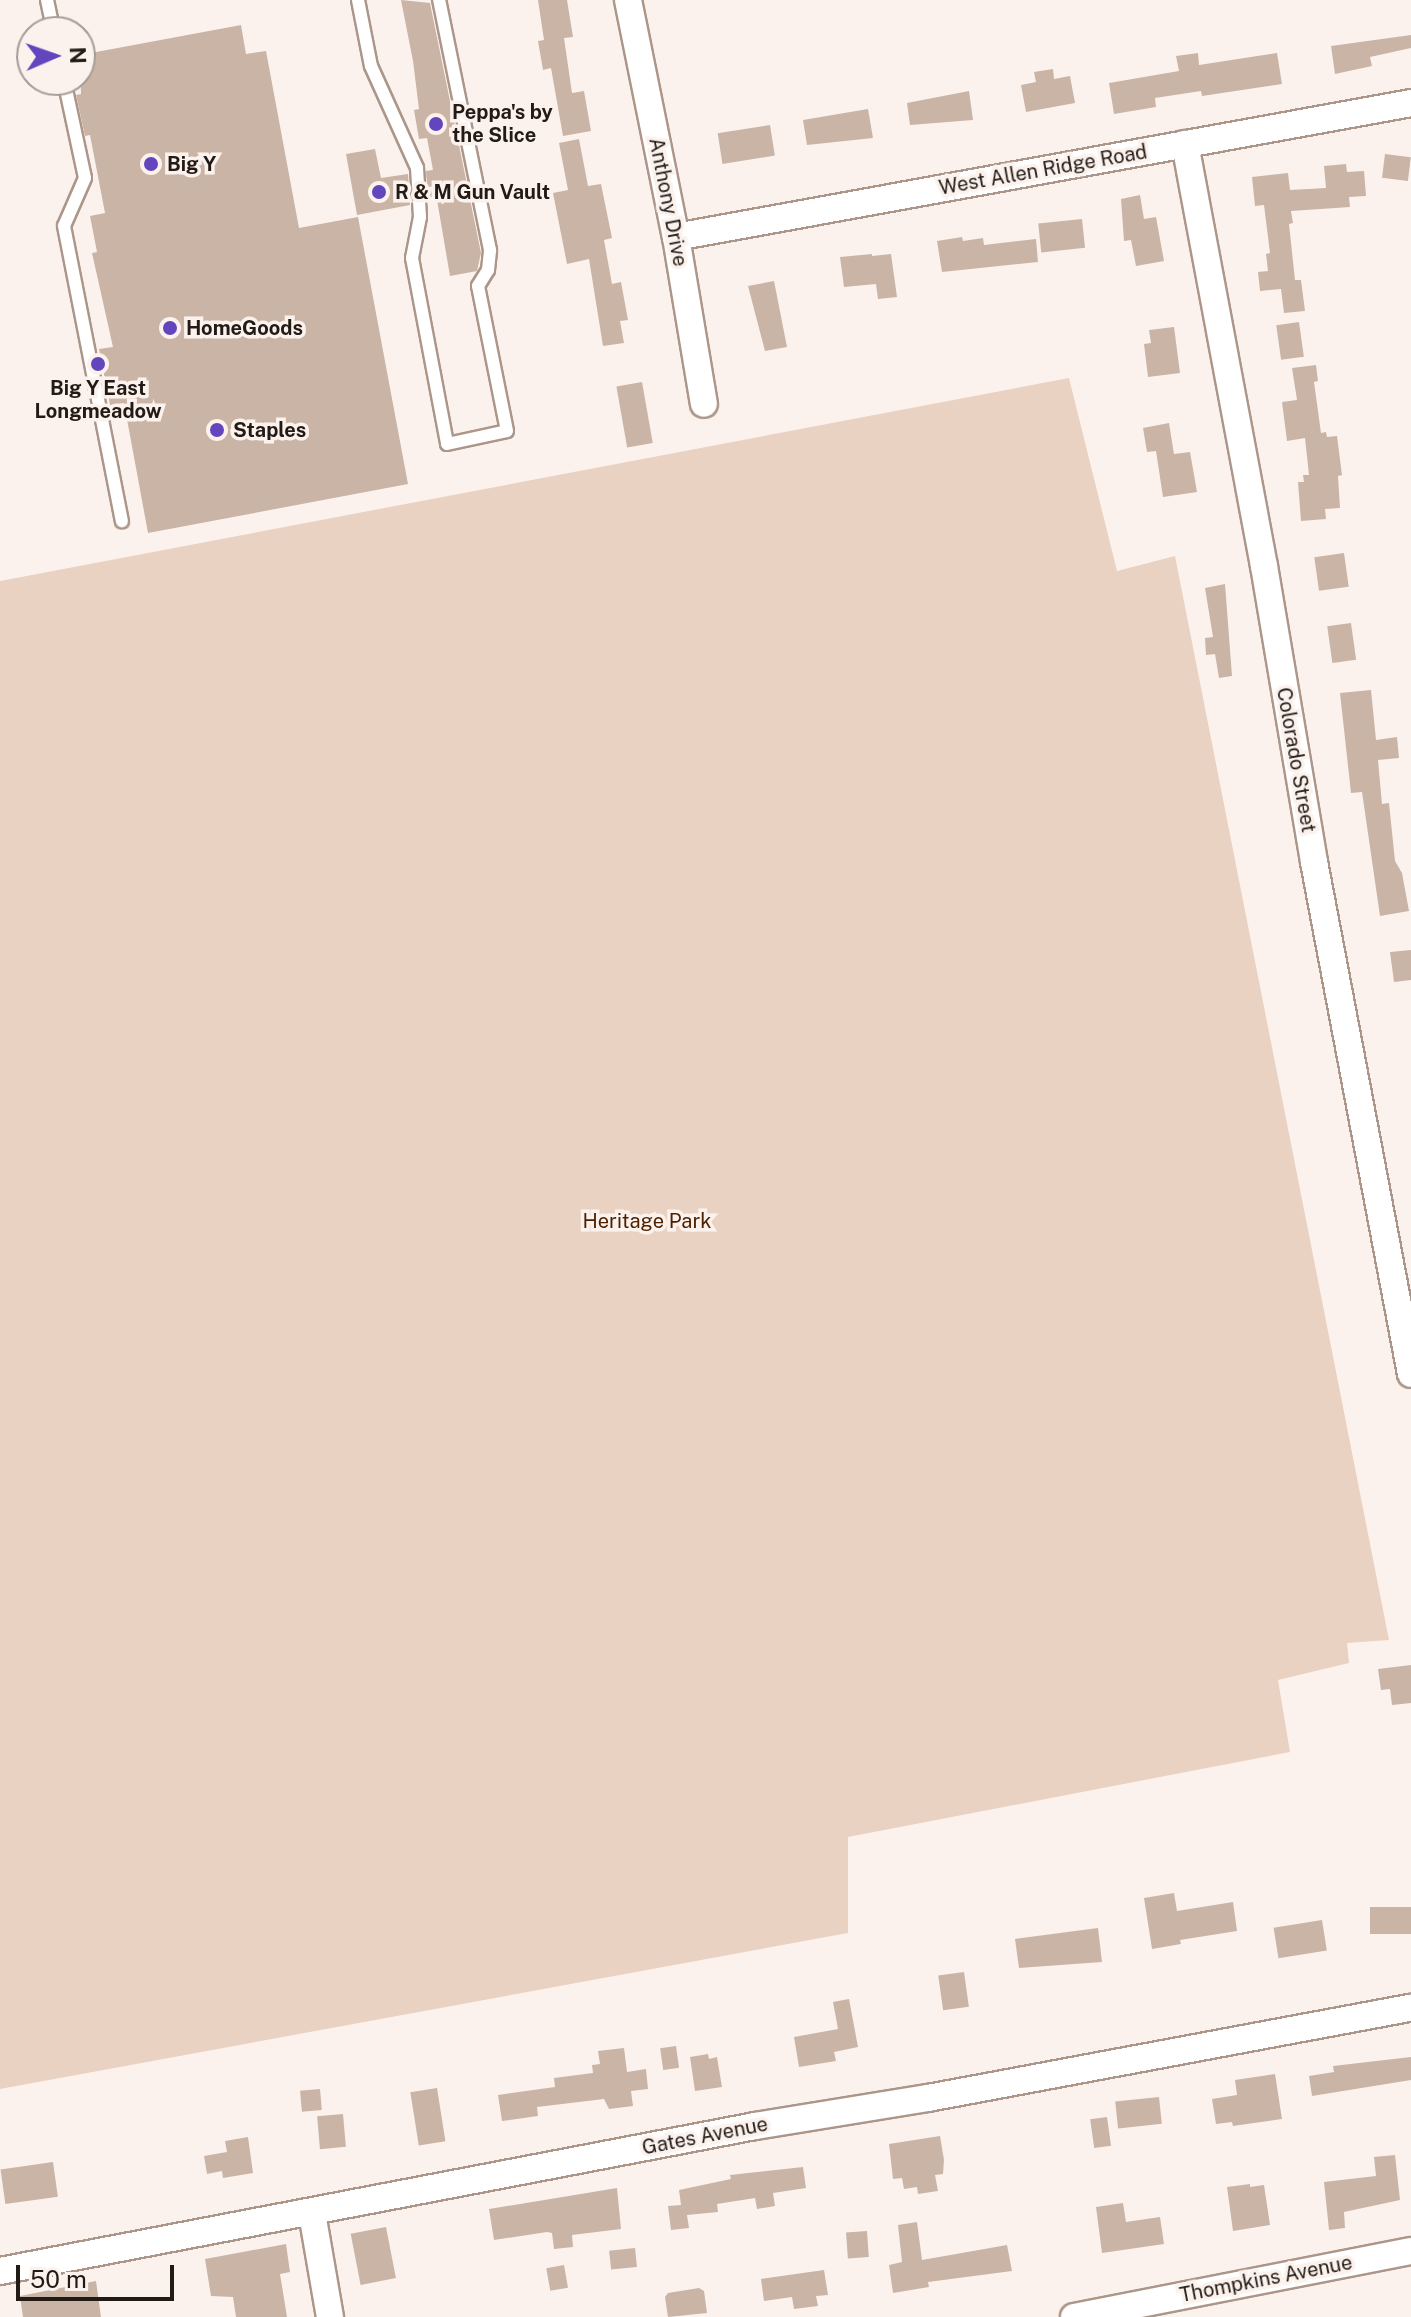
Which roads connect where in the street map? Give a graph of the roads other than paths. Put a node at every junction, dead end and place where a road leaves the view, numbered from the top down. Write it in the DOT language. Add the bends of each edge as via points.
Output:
graph roads {
  1 [pos="358,0"];
  2 [pos="439,0"];
  3 [pos="628,0"];
  4 [pos="67,96"];
  5 [pos="1411,103"];
  6 [pos="1185,144"];
  7 [pos="676,237"];
  8 [pos="704,404"];
  9 [pos="122,521"];
  10 [pos="1411,1374"];
  11 [pos="1411,2008"];
  12 [pos="312,2213"];
  13 [pos="1411,2251"];
  14 [pos="0,2271"];
  15 [pos="330,2317"];
  16 [pos="1074,2317"];
  1 -- 2 [label="lane" via="371,66 417,168 420,217 412,258 447,444 507,431 478,286 488,270 490,250"];
  3 -- 7 [label="street, Anthony Drive"];
  4 -- 9 [label="lane" via="85,178 64,226"];
  5 -- 6 [label="street, West Allen Ridge Road"];
  6 -- 7 [label="street, West Allen Ridge Road"];
  6 -- 10 [label="street, Colorado Street"];
  7 -- 8 [label="street, Anthony Drive"];
  11 -- 12 [label="street, Gates Avenue" via="755,2126"];
  12 -- 14 [label="street, Gates Avenue"];
  12 -- 15 [label="street"];
  13 -- 16 [label="street, Thompkins Avenue"];
}
